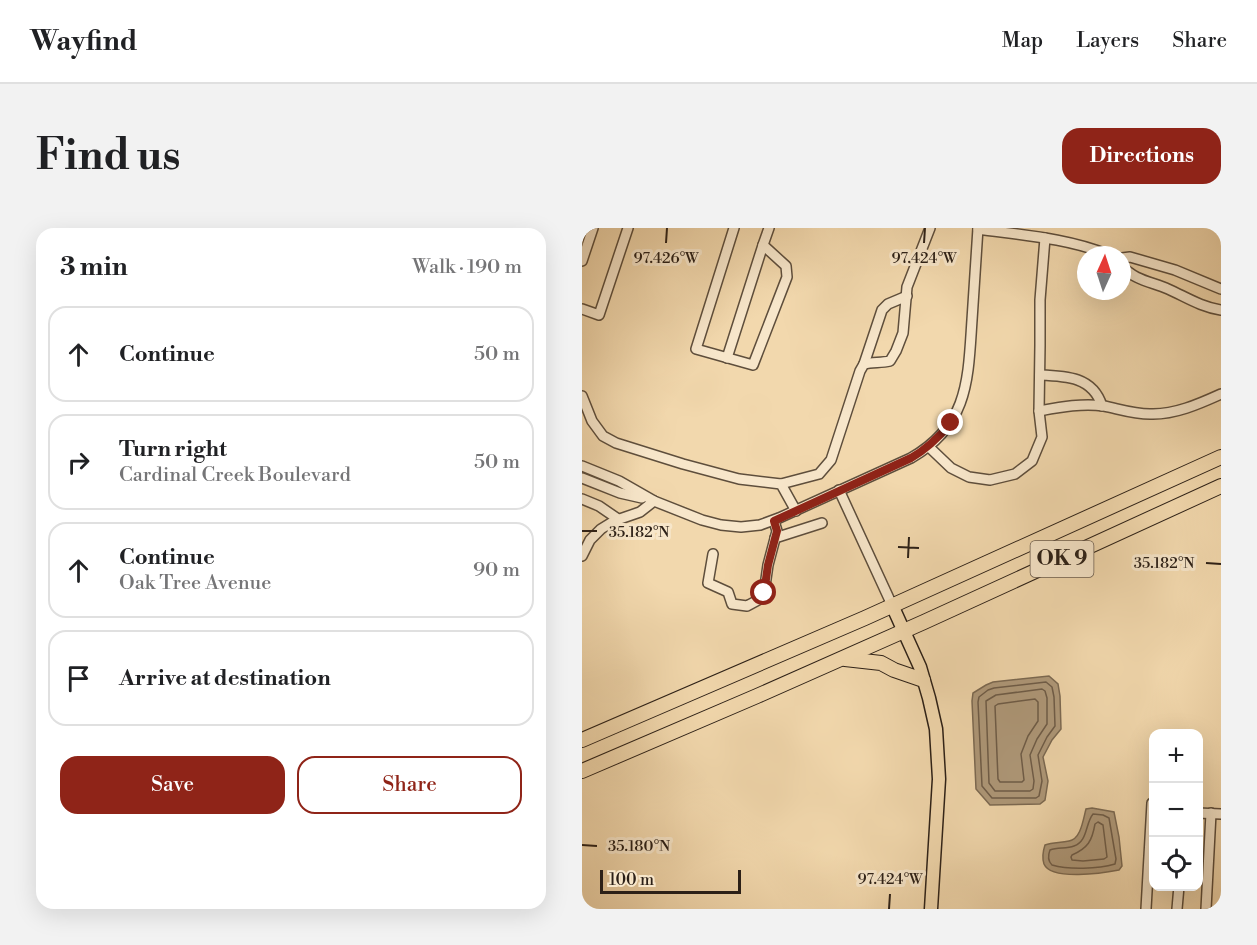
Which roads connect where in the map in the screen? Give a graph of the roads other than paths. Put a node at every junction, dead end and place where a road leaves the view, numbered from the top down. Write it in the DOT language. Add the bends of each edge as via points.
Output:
graph roads {
  1 [pos="593,228"];
  2 [pos="628,228"];
  3 [pos="734,228"];
  4 [pos="769,228"];
  5 [pos="930,228"];
  6 [pos="978,229"];
  7 [pos="1045,238"];
  8 [pos="763,245"];
  9 [pos="1080,246"];
  10 [pos="1131,257"];
  11 [pos="582,261"];
  12 [pos="1131,273"];
  13 [pos="1221,289"];
  14 [pos="907,296"];
  15 [pos="582,309"];
  16 [pos="1221,310"];
  17 [pos="727,358"];
  18 [pos="864,364"];
  19 [pos="1040,375"];
  20 [pos="1221,394"];
  21 [pos="582,396"];
  22 [pos="1102,406"];
  23 [pos="1039,411"];
  24 [pos="929,447"];
  25 [pos="1221,457"];
  26 [pos="582,466"];
  27 [pos="582,478"];
  28 [pos="781,484"];
  29 [pos="1221,486"];
  30 [pos="839,490"];
  31 [pos="582,499"];
  32 [pos="654,501"];
  33 [pos="796,511"];
  34 [pos="618,519"];
  35 [pos="774,521"];
  36 [pos="822,523"];
  37 [pos="775,538"];
  38 [pos="714,554"];
  39 [pos="582,556"];
  40 [pos="892,605"];
  41 [pos="904,631"];
  42 [pos="840,659"];
  43 [pos="923,680"];
  44 [pos="582,740"];
  45 [pos="582,771"];
  46 [pos="1203,813"];
  47 [pos="1211,813"];
  48 [pos="1221,814"];
  49 [pos="1150,837"];
  50 [pos="1179,891"];
  51 [pos="931,909"];
  52 [pos="1146,909"];
  53 [pos="1178,909"];
  54 [pos="1206,909"];
  1 -- 11 [label="street"];
  2 -- 15 [label="street" via="599,315"];
  3 -- 17 [label="street" via="696,349"];
  4 -- 8 [label="street"];
  5 -- 14 [label="street"];
  6 -- 7 [label="street"];
  6 -- 24 [label="street" via="966,389 951,423"];
  7 -- 9 [label="street"];
  7 -- 19 [label="street"];
  8 -- 17 [label="street"];
  8 -- 17 [label="street" via="786,266 787,277 753,365"];
  10 -- 13 [label="street"];
  12 -- 16 [label="street" via="1208,308"];
  14 -- 18 [label="street" via="882,310"];
  14 -- 18 [label="street" via="903,333 890,361"];
  18 -- 28 [label="street" via="831,460 819,474"];
  19 -- 22 [label="street" via="1086,383 1098,394"];
  19 -- 23 [label="street"];
  20 -- 22 [label="street" via="1174,411 1150,414"];
  21 -- 28 [label="street" via="597,429 615,443 739,479"];
  22 -- 23 [label="street"];
  23 -- 24 [label="street" via="1042,437 1032,461 1015,474 990,480 969,477 951,468"];
  24 -- 30 [label="street"];
  25 -- 40 [label="highway, OK 9"];
  26 -- 32 [label="street"];
  27 -- 32 [label="street"];
  28 -- 33 [label="street"];
  29 -- 41 [label="highway, OK 9"];
  30 -- 33 [label="street"];
  30 -- 40 [label="street"];
  31 -- 34 [label="street"];
  32 -- 34 [label="street" via="640,512"];
  32 -- 35 [label="street" via="721,525 751,527"];
  33 -- 35 [label="street"];
  34 -- 39 [label="street" via="590,540"];
  35 -- 37 [label="street"];
  36 -- 37 [label="street"];
  37 -- 38 [label="street" via="764,593 747,606 732,604 728,592 708,583"];
  40 -- 41 [label="main road"];
  40 -- 44 [label="highway, OK 9"];
  41 -- 42 [label="highway, OK 9"];
  41 -- 43 [label="main road"];
  42 -- 43 [label="highway" via="881,663"];
  42 -- 45 [label="highway, OK 9"];
  43 -- 51 [label="main road" via="934,723 939,779"];
  46 -- 47 [label="street"];
  47 -- 48 [label="street"];
  47 -- 54 [label="street"];
  49 -- 52 [label="street"];
  50 -- 53 [label="street"];
}
